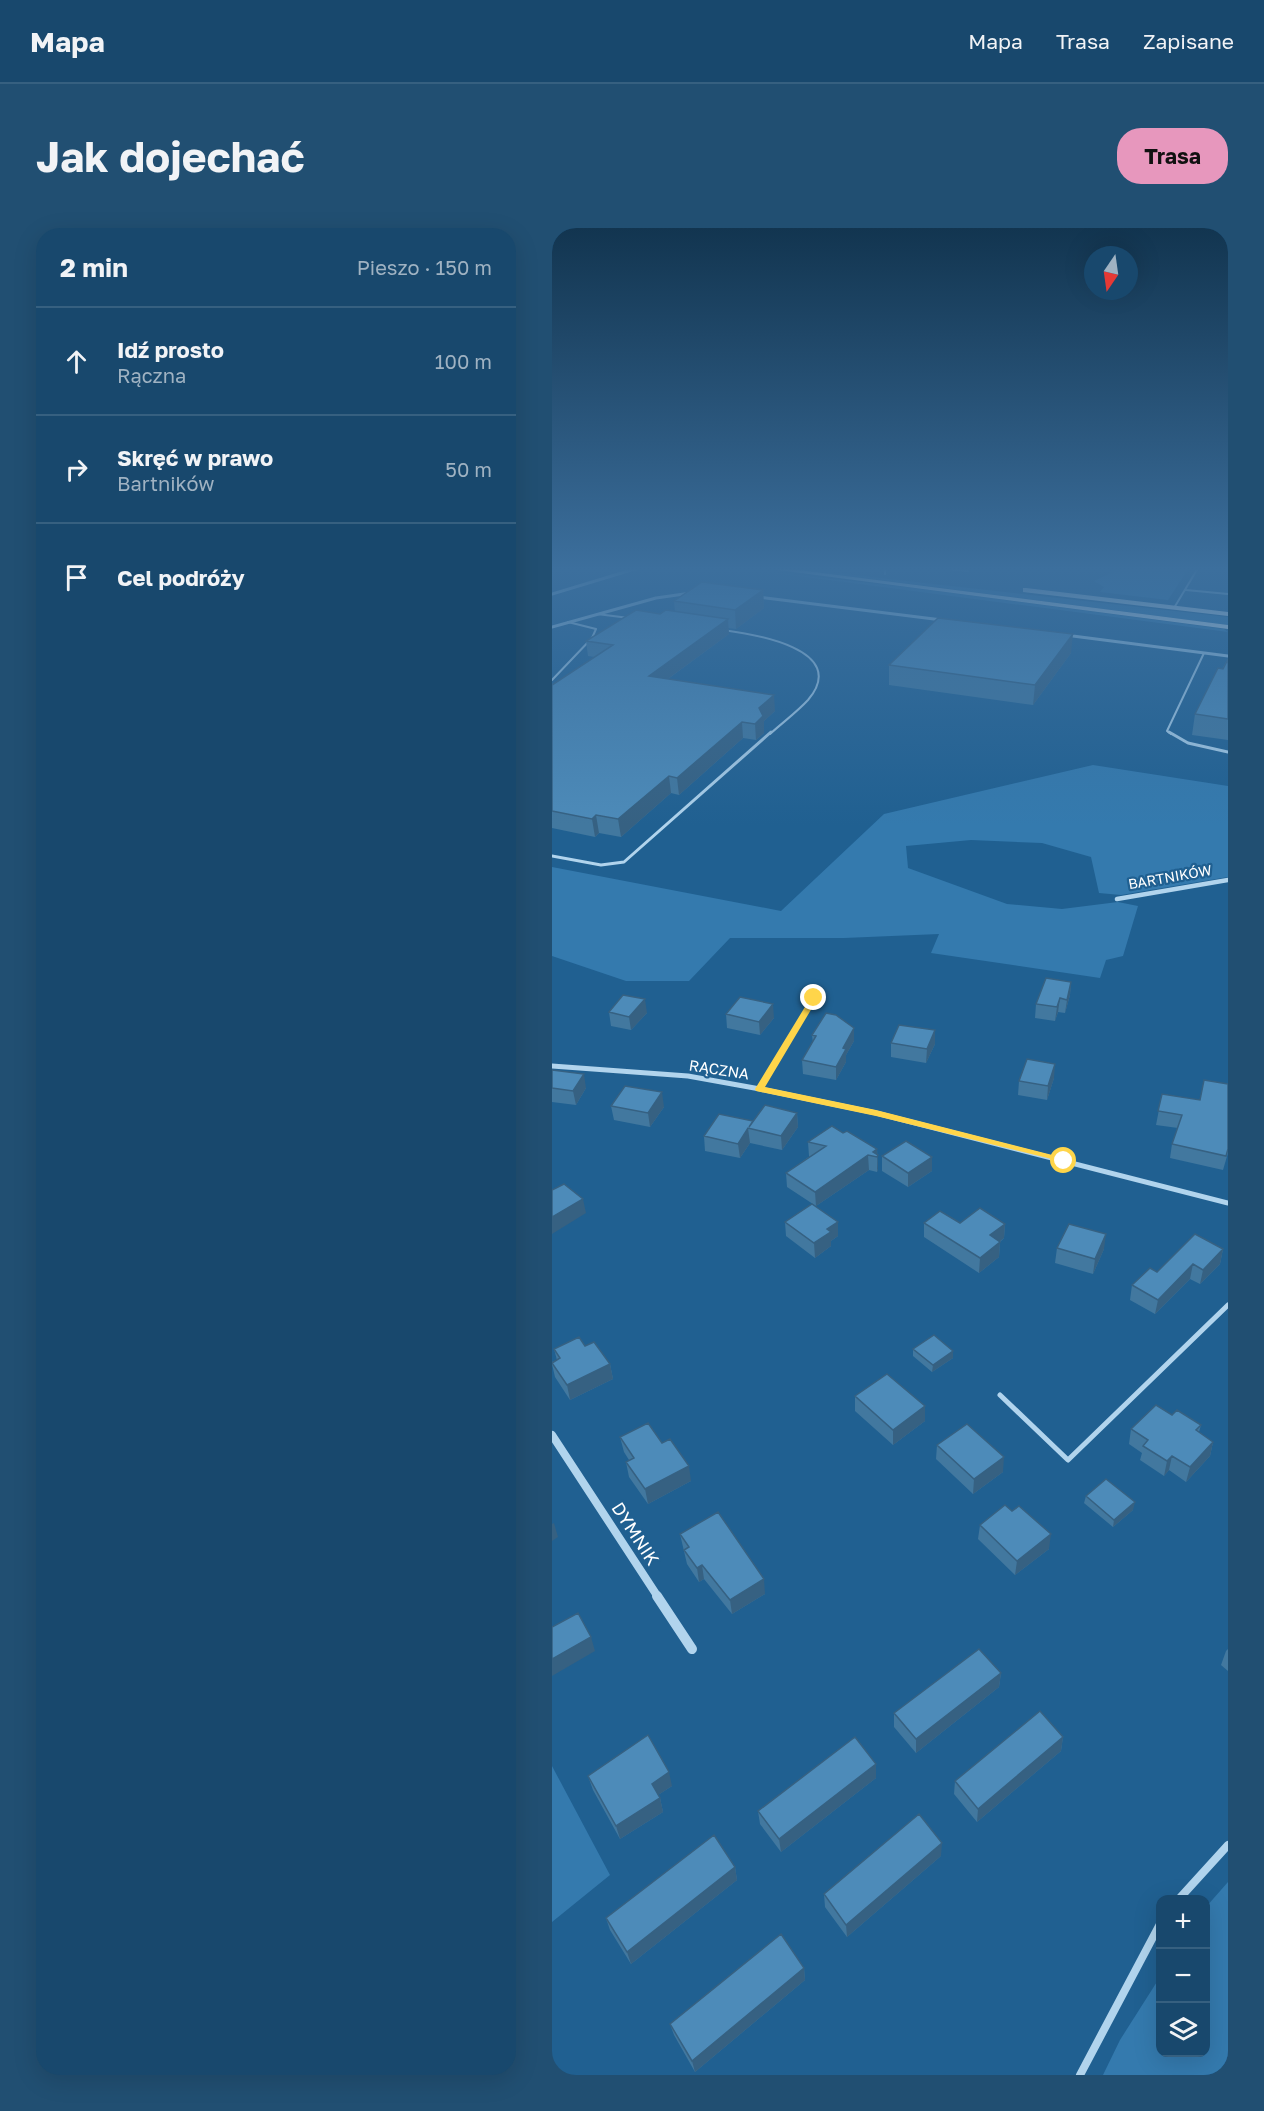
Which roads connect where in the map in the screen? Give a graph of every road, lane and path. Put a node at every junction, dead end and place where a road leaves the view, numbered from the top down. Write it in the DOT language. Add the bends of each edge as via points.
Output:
graph roads {
  1 [pos="577,654"];
  2 [pos="804,654"];
  3 [pos="1203,654"];
  4 [pos="552,680"];
  5 [pos="1228,752"];
  6 [pos="552,856"];
  7 [pos="1228,880"];
  8 [pos="1117,899"];
  9 [pos="814,998"];
  10 [pos="552,1066"];
  11 [pos="760,1089"];
  12 [pos="1228,1203"];
  13 [pos="1228,1305"];
  14 [pos="1000,1395"];
  15 [pos="552,1434"];
  16 [pos="692,1649"];
  17 [pos="1228,1845"];
  18 [pos="1182,1895"];
  19 [pos="1156,1933"];
  20 [pos="1080,2075"];
  1 -- 4 [label="lane"];
  2 -- 6 [label="lane" via="820,672 816,690 809,699 624,862 601,865"];
  3 -- 5 [label="lane" via="1167,731 1178,741"];
  7 -- 8 [label="street, BARTNIKÓW"];
  9 -- 11 [label="street"];
  10 -- 11 [label="street, RĄCZNA" via="688,1076"];
  11 -- 12 [label="street, RĄCZNA" via="876,1113"];
  13 -- 14 [label="lane" via="1068,1460"];
  15 -- 16 [label="street, DYMNIK"];
  17 -- 18 [label="lane"];
  19 -- 20 [label="lane"];
}
